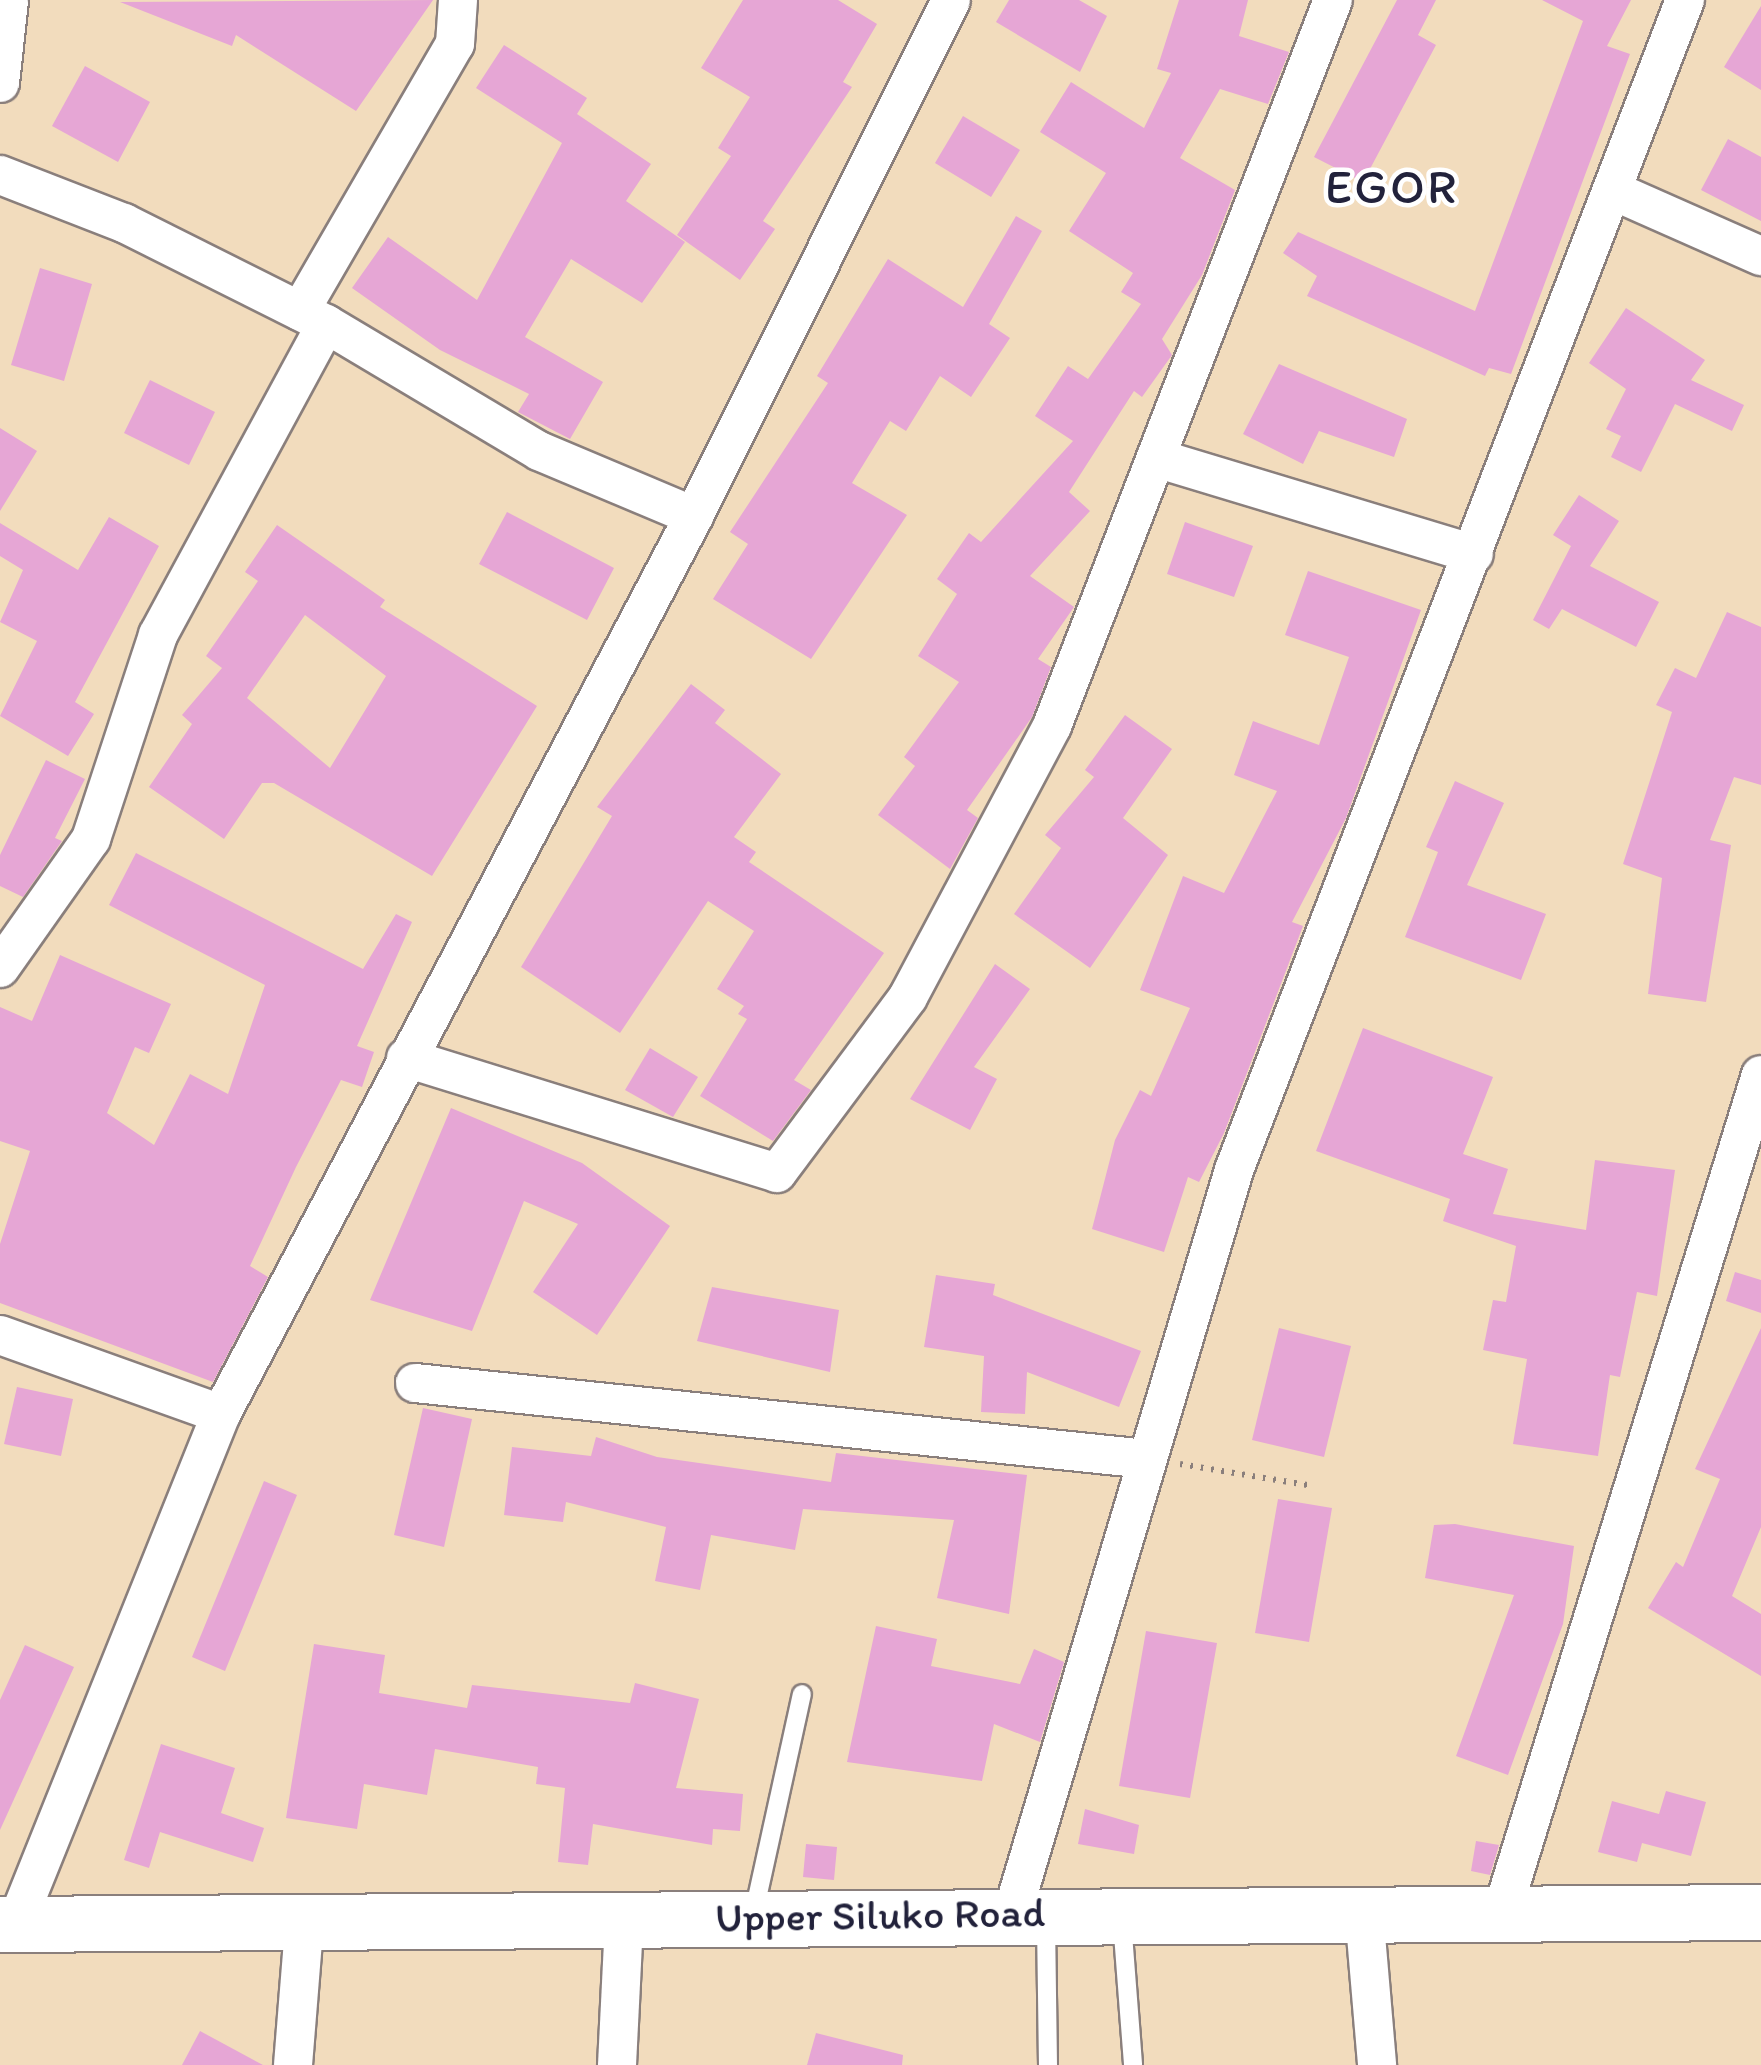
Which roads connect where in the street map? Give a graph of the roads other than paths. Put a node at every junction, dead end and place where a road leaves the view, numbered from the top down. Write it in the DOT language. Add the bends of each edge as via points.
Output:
graph roads {
  1 [pos="9,0"];
  2 [pos="458,0"];
  3 [pos="951,0"];
  4 [pos="1333,0"];
  5 [pos="1685,0"];
  6 [pos="0,83"];
  7 [pos="0,175"];
  8 [pos="1614,191"];
  9 [pos="1761,256"];
  10 [pos="314,318"];
  11 [pos="1156,458"];
  12 [pos="694,516"];
  13 [pos="1474,554"];
  14 [pos="0,968"];
  15 [pos="406,1058"];
  16 [pos="1761,1075"];
  17 [pos="0,1335"];
  18 [pos="415,1384"];
  19 [pos="221,1414"];
  20 [pos="1148,1459"];
  21 [pos="802,1694"];
  22 [pos="1029,1911"];
  23 [pos="1122,1911"];
  24 [pos="1364,1912"];
  25 [pos="1502,1912"];
  26 [pos="1761,1912"];
  27 [pos="752,1917"];
  28 [pos="305,1918"];
  29 [pos="624,1920"];
  30 [pos="8,1924"];
  31 [pos="293,2065"];
  32 [pos="617,2065"];
  33 [pos="1048,2065"];
  34 [pos="1133,2065"];
  35 [pos="1378,2065"];
  1 -- 6 [label="street"];
  2 -- 10 [label="street" via="456,44"];
  3 -- 12 [label="street"];
  4 -- 11 [label="street"];
  5 -- 8 [label="street"];
  7 -- 10 [label="street"];
  8 -- 9 [label="street"];
  8 -- 13 [label="street"];
  10 -- 12 [label="street" via="539,451"];
  10 -- 14 [label="street" via="158,635 91,838"];
  11 -- 13 [label="street"];
  11 -- 15 [label="street" via="1016,794 908,996 777,1174"];
  12 -- 15 [label="street"];
  13 -- 20 [label="street" via="1234,1170"];
  15 -- 19 [label="street"];
  16 -- 25 [label="street"];
  17 -- 19 [label="street"];
  18 -- 20 [label="street"];
  19 -- 30 [label="street"];
  20 -- 22 [label="street"];
  21 -- 27 [label="lane"];
  22 -- 23 [label="main road, Upper Siluko Road"];
  22 -- 27 [label="main road, Upper Siluko Road"];
  22 -- 33 [label="lane"];
  23 -- 24 [label="main road, Upper Siluko Road"];
  23 -- 34 [label="lane"];
  24 -- 25 [label="main road, Upper Siluko Road"];
  24 -- 35 [label="street"];
  25 -- 26 [label="main road, Upper Siluko Road"];
  27 -- 29 [label="main road, Upper Siluko Road"];
  28 -- 29 [label="main road, Upper Siluko Road"];
  28 -- 30 [label="main road, Upper Siluko Road"];
  28 -- 31 [label="street"];
  29 -- 32 [label="street"];
}
